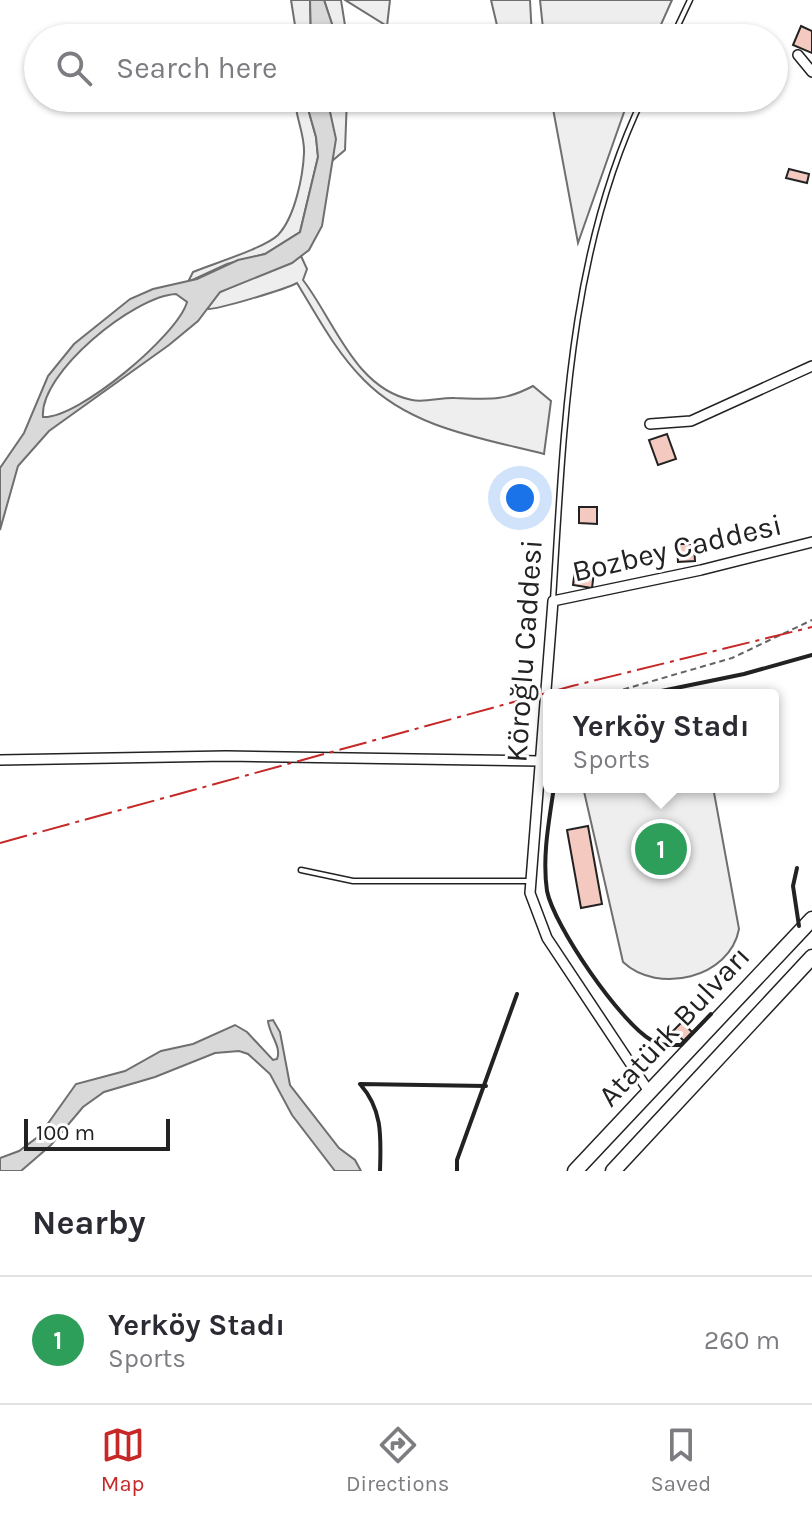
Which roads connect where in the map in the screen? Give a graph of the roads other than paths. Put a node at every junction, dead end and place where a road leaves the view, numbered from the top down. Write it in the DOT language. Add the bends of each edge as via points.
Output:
graph roads {
  1 [pos="690,0"];
  2 [pos="679,24"];
  3 [pos="798,55"];
  4 [pos="812,72"];
  5 [pos="637,112"];
  6 [pos="812,366"];
  7 [pos="650,424"];
  8 [pos="812,542"];
  9 [pos="553,601"];
  10 [pos="546,689"];
  11 [pos="543,724"];
  12 [pos="0,760"];
  13 [pos="540,761"];
  14 [pos="301,870"];
  15 [pos="529,881"];
  16 [pos="812,919"];
  17 [pos="812,957"];
  18 [pos="648,1090"];
  19 [pos="575,1171"];
  20 [pos="613,1171"];
  1 -- 2 [label="lane"];
  3 -- 4 [label="street"];
  5 -- 9 [label="lane, Köroğlu Caddesi" via="594,227 566,418"];
  6 -- 7 [label="street" via="691,421"];
  8 -- 9 [label="street, Bozbey Caddesi"];
  9 -- 10 [label="street, Köroğlu Caddesi"];
  11 -- 13 [label="street, Köroğlu Caddesi"];
  12 -- 13 [label="street" via="238,756"];
  13 -- 15 [label="street, Köroğlu Caddesi"];
  14 -- 15 [label="lane" via="353,881"];
  15 -- 18 [label="street, Köroğlu Caddesi" via="547,938"];
  16 -- 18 [label="main road, Atatürk Bulvarı"];
  17 -- 20 [label="main road"];
  18 -- 19 [label="main road, Atatürk Bulvarı"];
}
